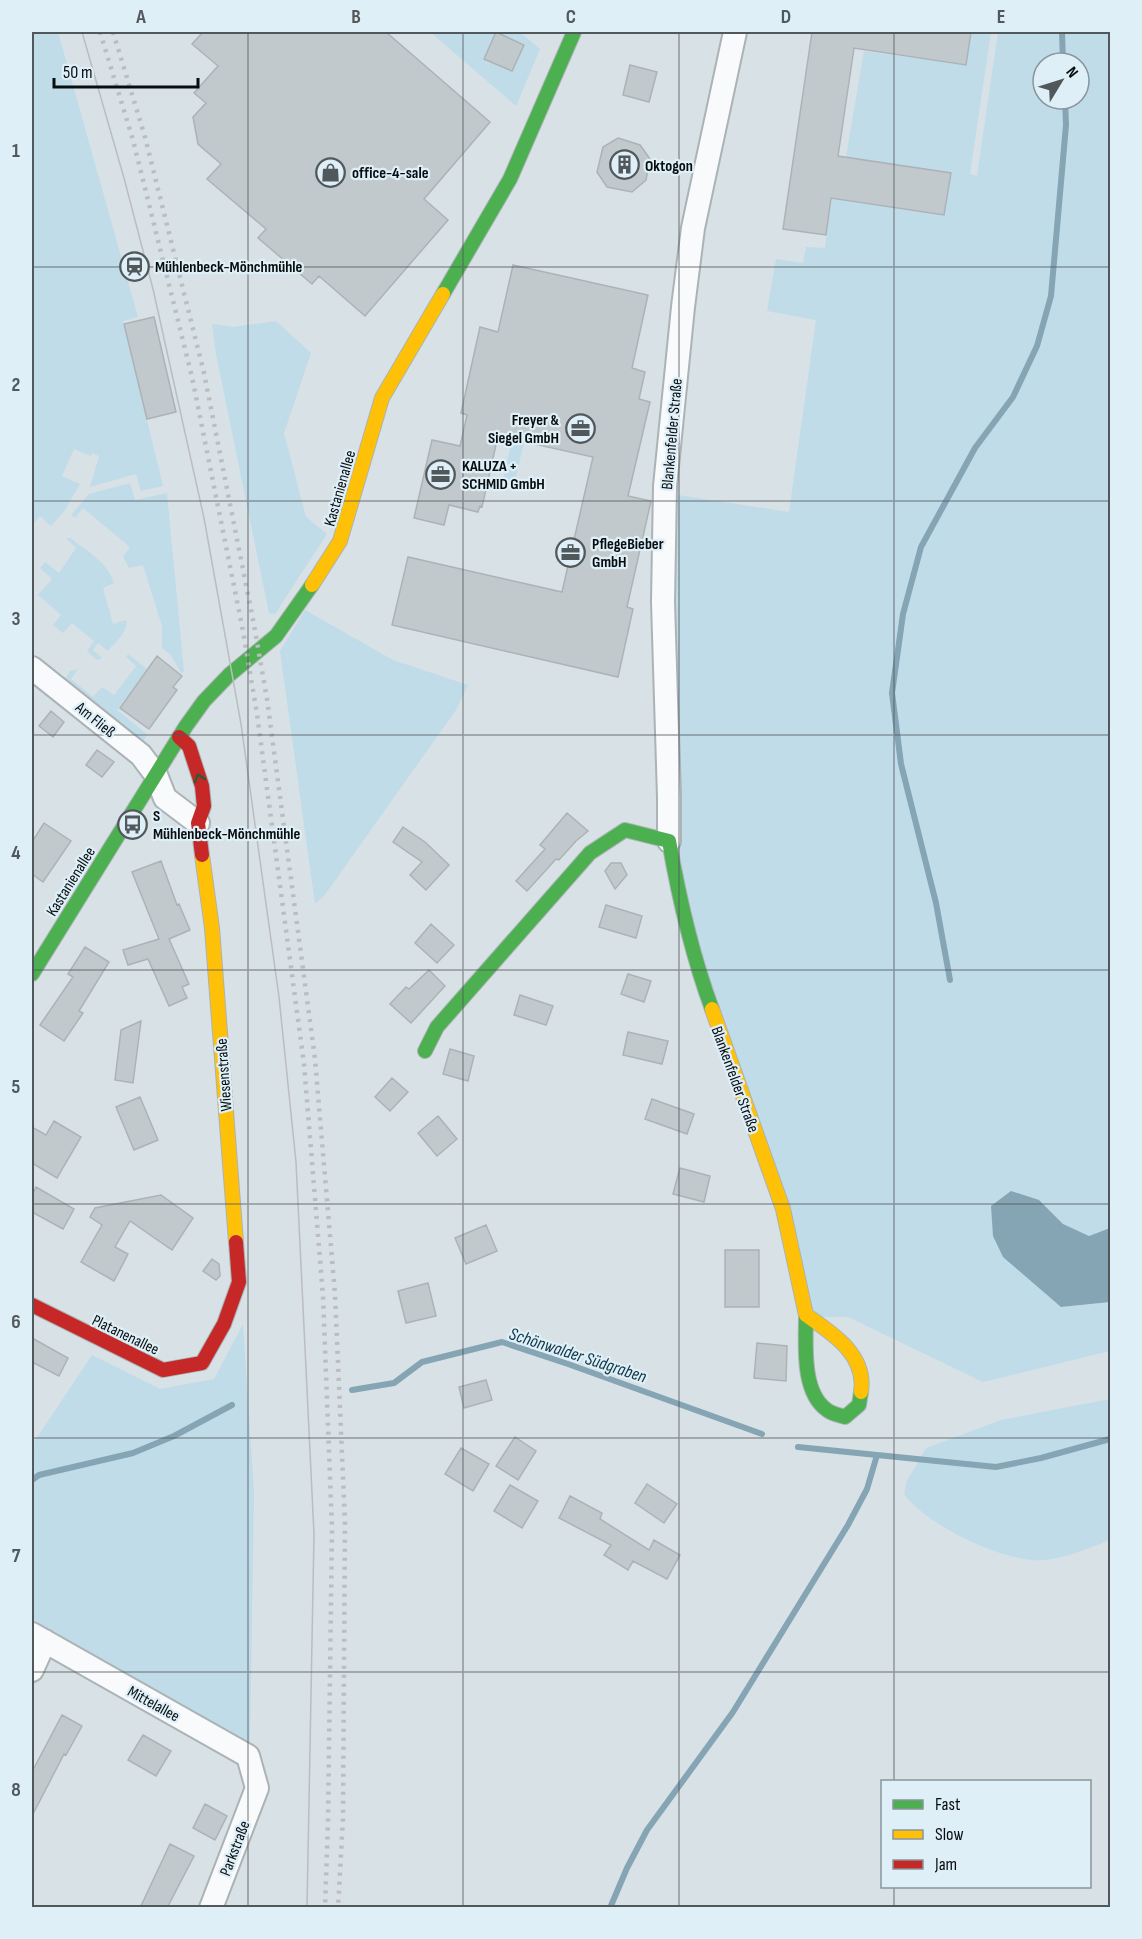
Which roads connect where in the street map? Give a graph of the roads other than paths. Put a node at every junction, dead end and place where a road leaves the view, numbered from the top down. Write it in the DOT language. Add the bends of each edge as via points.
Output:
graph roads {
  1 [pos="574,32"];
  2 [pos="735,32"];
  3 [pos="32,668"];
  4 [pos="179,737"];
  5 [pos="156,775"];
  6 [pos="198,823"];
  7 [pos="669,842"];
  8 [pos="32,974"];
  9 [pos="425,1051"];
  10 [pos="32,1305"];
  11 [pos="806,1316"];
  12 [pos="224,1324"];
  13 [pos="38,1638"];
  14 [pos="32,1670"];
  15 [pos="257,1788"];
  16 [pos="211,1908"];
  1 -- 4 [label="street, Kastanienallee" via="510,179 382,398 340,541 276,636 221,683"];
  2 -- 7 [label="street, Blankenfelder Straße" via="693,228 665,486 663,602"];
  3 -- 5 [label="street, Am Fließ" via="141,755"];
  4 -- 5 [label="street, Kastanienallee"];
  6 -- 4 [label="street, Wiesenstraße, one-way" via="204,806 202,786 189,746"];
  5 -- 6 [label="street" via="165,798"];
  5 -- 8 [label="street, Kastanienallee"];
  6 -- 12 [label="street, Wiesenstraße" via="212,928 239,1282"];
  7 -- 9 [label="street" via="625,830 590,853 437,1027"];
  7 -- 11 [label="street, Blankenfelder Straße" via="700,977 783,1209"];
  10 -- 12 [label="street, Platanenallee" via="163,1370 202,1363"];
  11 -- 11 [label="street, Blankenfelder Straße" via="806,1361 811,1390 826,1410 845,1417 859,1406 862,1379 849,1348"];
  13 -- 14 [label="street"];
  13 -- 15 [label="street, Mittelallee" via="248,1756"];
  15 -- 16 [label="street, Parkstraße"];
}
